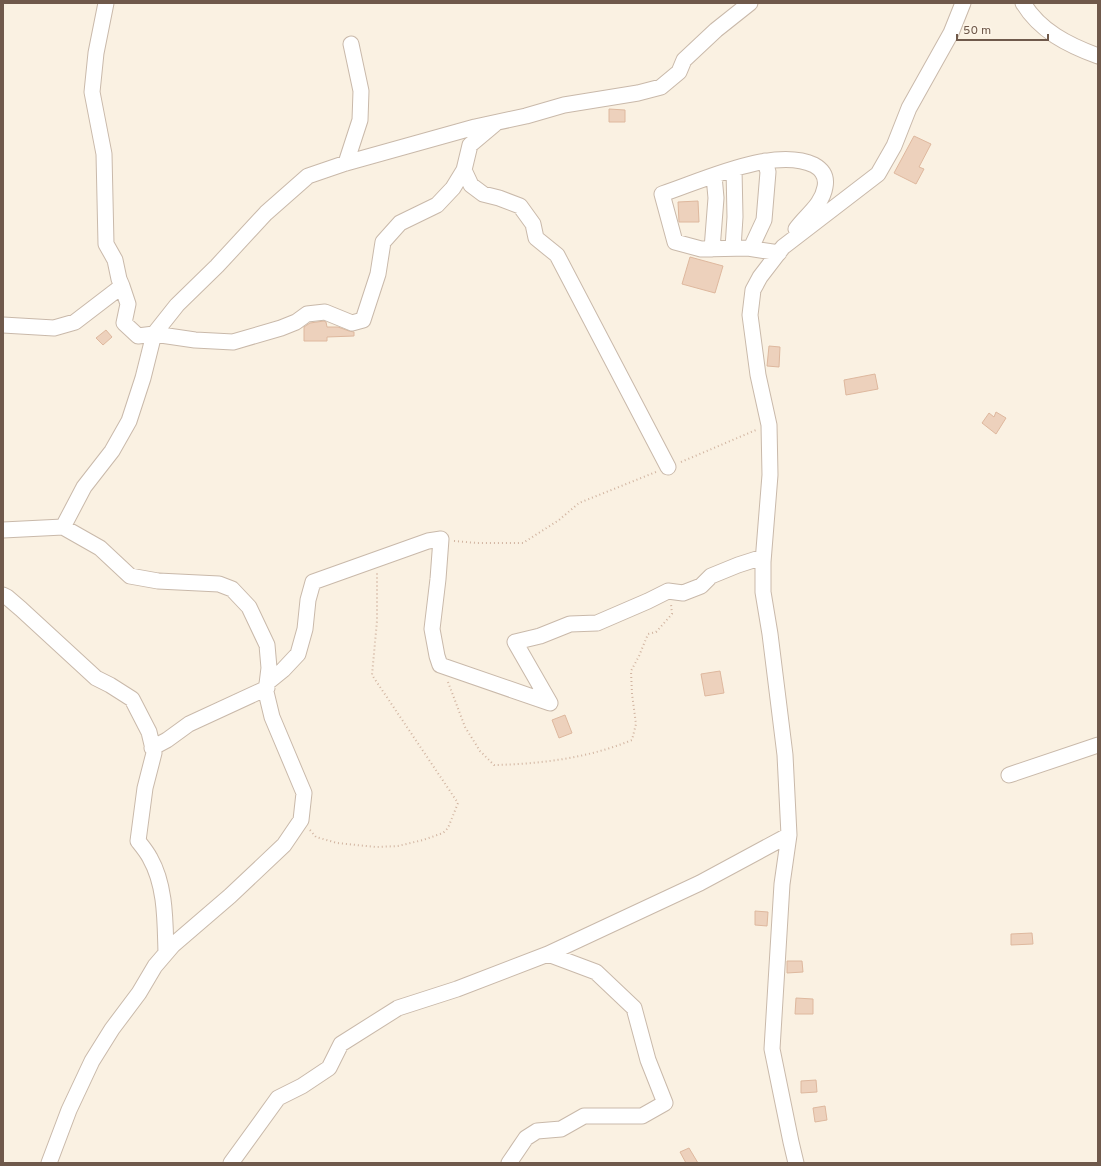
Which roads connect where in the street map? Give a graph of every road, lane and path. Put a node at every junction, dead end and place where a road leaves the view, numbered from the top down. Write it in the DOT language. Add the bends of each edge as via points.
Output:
graph roads {
  1 [pos="106,3"];
  2 [pos="750,3"];
  3 [pos="963,3"];
  4 [pos="1022,3"];
  5 [pos="351,44"];
  6 [pos="1098,56"];
  7 [pos="497,122"];
  8 [pos="765,161"];
  9 [pos="346,163"];
  10 [pos="734,169"];
  11 [pos="464,170"];
  12 [pos="714,176"];
  13 [pos="733,248"];
  14 [pos="751,248"];
  15 [pos="712,249"];
  16 [pos="781,250"];
  17 [pos="122,286"];
  18 [pos="3,325"];
  19 [pos="154,334"];
  20 [pos="769,425"];
  21 [pos="668,467"];
  22 [pos="63,527"];
  23 [pos="3,530"];
  24 [pos="441,539"];
  25 [pos="763,556"];
  26 [pos="377,560"];
  27 [pos="668,591"];
  28 [pos="3,595"];
  29 [pos="440,665"];
  30 [pos="267,685"];
  31 [pos="1098,745"];
  32 [pos="152,748"];
  33 [pos="1009,775"];
  34 [pos="301,820"];
  35 [pos="789,835"];
  36 [pos="166,953"];
  37 [pos="548,954"];
  38 [pos="49,1163"];
  39 [pos="231,1163"];
  40 [pos="509,1163"];
  41 [pos="796,1163"];
  1 -- 17 [label="street" via="96,53 92,92 104,154 106,244 115,260"];
  2 -- 7 [label="street" via="716,30 684,60 679,72 660,87 564,105"];
  3 -- 16 [label="street" via="951,33 909,108 894,146 878,174"];
  4 -- 6 [label="street" via="1030,15 1047,30 1077,48"];
  5 -- 9 [label="street" via="361,91 360,120"];
  7 -- 9 [label="street"];
  7 -- 11 [label="street" via="470,145"];
  8 -- 10 [label="street"];
  8 -- 14 [label="street" via="768,172 764,220"];
  8 -- 16 [label="street" via="805,161 821,169 826,178 818,204"];
  9 -- 19 [label="street" via="308,176 266,213 177,305"];
  10 -- 12 [label="street"];
  10 -- 13 [label="street"];
  11 -- 19 [label="street" via="453,188 437,205 400,223 382,242 378,274 362,320 352,323 325,312 307,314 281,328 232,342"];
  11 -- 21 [label="street" via="471,185 483,194 520,206 533,224 536,238 557,255"];
  12 -- 15 [label="street" via="716,198"];
  12 -- 15 [label="street" via="662,194 675,242"];
  13 -- 14 [label="street"];
  13 -- 15 [label="street"];
  14 -- 16 [label="street"];
  16 -- 20 [label="street" via="753,290 750,315 758,375"];
  17 -- 18 [label="street" via="75,322 54,328"];
  17 -- 19 [label="street" via="128,304 124,324 138,336"];
  19 -- 22 [label="street" via="129,421 112,451 84,487"];
  20 -- 21 [label="path"];
  20 -- 25 [label="street" via="770,475"];
  21 -- 24 [label="path" via="578,503 559,520 523,543 477,543"];
  22 -- 23 [label="street"];
  22 -- 30 [label="street" via="100,548 130,576 166,582 219,584 232,589 248,607 267,645"];
  24 -- 26 [label="street" via="428,541"];
  24 -- 29 [label="street" via="432,629"];
  25 -- 27 [label="street" via="711,576 701,586 683,593"];
  25 -- 35 [label="street" via="763,592 785,754"];
  26 -- 30 [label="street" via="313,582 298,654"];
  26 -- 34 [label="path" via="377,621 372,675 458,803 448,828 443,833 398,846 376,847 337,843 316,837"];
  27 -- 29 [label="street" via="597,623 570,624 540,636 515,642 550,703"];
  27 -- 29 [label="path" via="672,614 656,632 648,634 631,671 636,724 632,740 612,748 524,764 494,766 480,751 465,726"];
  28 -- 32 [label="street" via="96,678 132,699 149,732"];
  30 -- 32 [label="street" via="189,724"];
  30 -- 34 [label="street" via="266,692 272,717 304,793"];
  31 -- 33 [label="street"];
  32 -- 36 [label="street" via="154,753 145,788 138,840 151,859 160,883"];
  34 -- 36 [label="street" via="284,845"];
  35 -- 37 [label="street" via="700,883"];
  35 -- 41 [label="street" via="782,884 772,1049"];
  36 -- 38 [label="street" via="112,1028 92,1061"];
  37 -- 39 [label="street" via="457,989 398,1008 341,1044 329,1068 278,1098"];
  37 -- 40 [label="street" via="596,972 634,1008 648,1060 665,1103 642,1116 584,1116 561,1129 537,1131 526,1138"];
}
